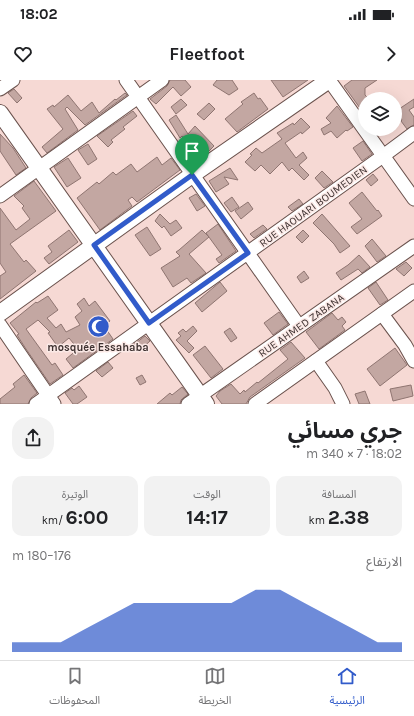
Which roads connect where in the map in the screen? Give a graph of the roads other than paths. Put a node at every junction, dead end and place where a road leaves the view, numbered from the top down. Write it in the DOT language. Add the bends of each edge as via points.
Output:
graph roads {
  1 [pos="13,80"];
  2 [pos="126,80"];
  3 [pos="162,80"];
  4 [pos="329,80"];
  5 [pos="0,89"];
  6 [pos="138,97"];
  7 [pos="0,113"];
  8 [pos="414,133"];
  9 [pos="383,156"];
  10 [pos="39,168"];
  11 [pos="192,175"];
  12 [pos="0,196"];
  13 [pos="414,199"];
  14 [pos="94,245"];
  15 [pos="414,246"];
  16 [pos="248,253"];
  17 [pos="414,292"];
  18 [pos="0,313"];
  19 [pos="382,314"];
  20 [pos="149,323"];
  21 [pos="0,325"];
  22 [pos="299,326"];
  23 [pos="316,361"];
  24 [pos="414,361"];
  25 [pos="51,400"];
  26 [pos="198,401"];
  27 [pos="36,404"];
  28 [pos="255,404"];
  29 [pos="343,404"];
  1 -- 5 [label="street"];
  2 -- 6 [label="street"];
  3 -- 6 [label="street"];
  4 -- 9 [label="street"];
  4 -- 11 [label="main road"];
  6 -- 10 [label="street"];
  6 -- 11 [label="street"];
  7 -- 10 [label="main road"];
  8 -- 9 [label="street, RUE HAOUARI BOUMEDIEN"];
  9 -- 13 [label="street"];
  9 -- 16 [label="street, RUE HAOUARI BOUMEDIEN"];
  10 -- 12 [label="street"];
  10 -- 14 [label="main road"];
  11 -- 14 [label="main road"];
  11 -- 16 [label="street"];
  14 -- 18 [label="main road"];
  14 -- 20 [label="main road"];
  15 -- 22 [label="street, RUE AHMED ZABANA"];
  16 -- 20 [label="street, RUE HAOUARI BOUMEDIEN"];
  16 -- 22 [label="street"];
  17 -- 19 [label="street"];
  19 -- 23 [label="street"];
  19 -- 24 [label="street"];
  20 -- 25 [label="street, RUE HAOUARI BOUMEDIEN"];
  20 -- 26 [label="main road"];
  21 -- 25 [label="street"];
  22 -- 26 [label="street, RUE AHMED ZABANA"];
  23 -- 28 [label="street"];
  23 -- 29 [label="street"];
  25 -- 27 [label="street, RUE HAOUARI BOUMEDIEN"];
}
